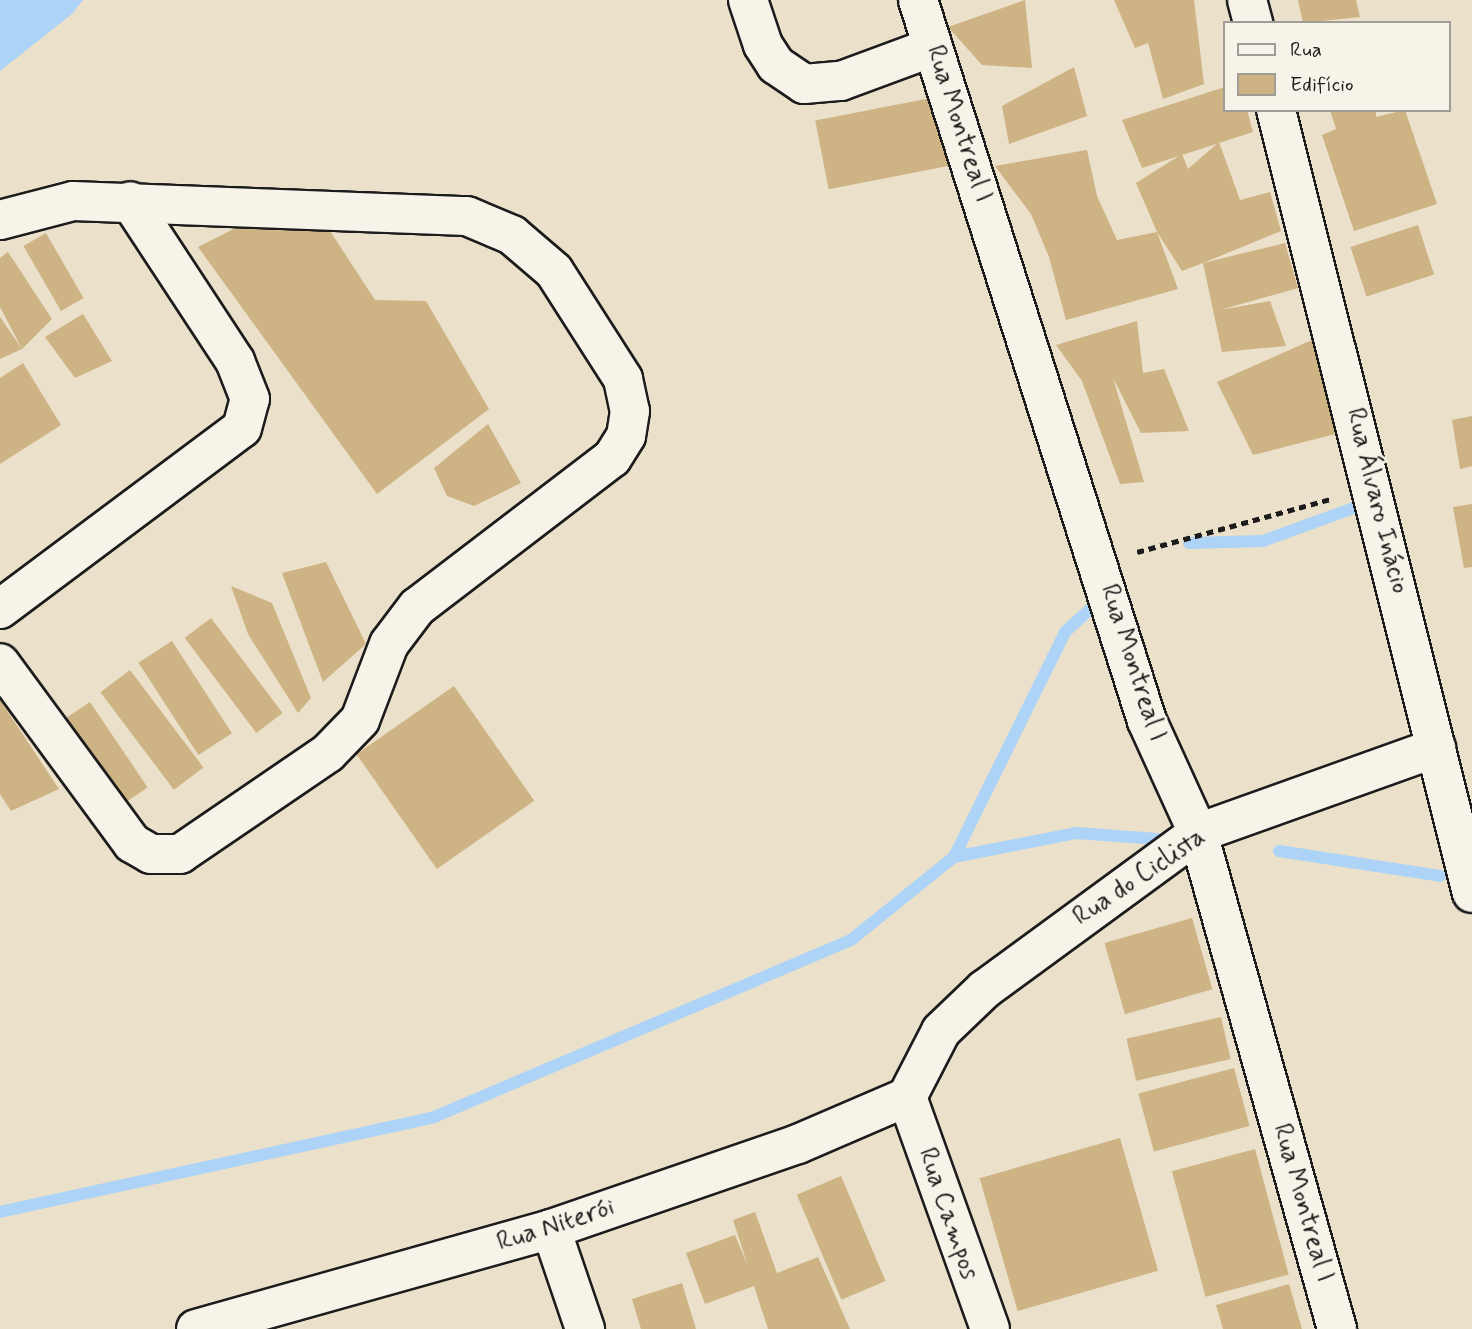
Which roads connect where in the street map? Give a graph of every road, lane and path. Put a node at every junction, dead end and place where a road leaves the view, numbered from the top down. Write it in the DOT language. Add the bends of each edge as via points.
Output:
graph roads {
  1 [pos="748,0"];
  2 [pos="918,0"];
  3 [pos="1247,0"];
  4 [pos="1252,21"];
  5 [pos="933,47"];
  6 [pos="1277,112"];
  7 [pos="130,201"];
  8 [pos="0,220"];
  9 [pos="1374,487"];
  10 [pos="1099,562"];
  11 [pos="0,608"];
  12 [pos="0,663"];
  13 [pos="1436,748"];
  14 [pos="1198,833"];
  15 [pos="1472,893"];
  16 [pos="907,1097"];
  17 [pos="551,1230"];
  18 [pos="196,1329"];
  19 [pos="585,1329"];
  20 [pos="990,1329"];
  21 [pos="1338,1329"];
  1 -- 5 [label="street" via="763,45 776,65 804,84 841,81"];
  2 -- 5 [label="street, Rua Montreal I"];
  3 -- 4 [label="street"];
  5 -- 10 [label="street, Rua Montreal I"];
  6 -- 9 [label="street, Rua Álvaro Inácio"];
  7 -- 8 [label="street" via="73,201"];
  7 -- 11 [label="street" via="235,361 250,399 242,428"];
  7 -- 12 [label="street" via="467,216 512,235 554,271 623,379 630,411 626,436 612,458 417,607 389,644 360,720 328,753 180,853 151,854 132,843"];
  9 -- 10 [label="path"];
  9 -- 13 [label="street, Rua Álvaro Inácio"];
  10 -- 14 [label="street, Rua Montreal I" via="1147,721"];
  13 -- 14 [label="street, Rua do Ciclista"];
  13 -- 15 [label="street, Rua Álvaro Inácio"];
  14 -- 16 [label="street, Rua do Ciclista" via="985,989 941,1031"];
  14 -- 21 [label="street, Rua Montreal I"];
  16 -- 17 [label="street, Rua Niterói" via="798,1144"];
  16 -- 20 [label="street, Rua Campos"];
  17 -- 18 [label="street, Rua Niterói"];
  17 -- 19 [label="street"];
}
